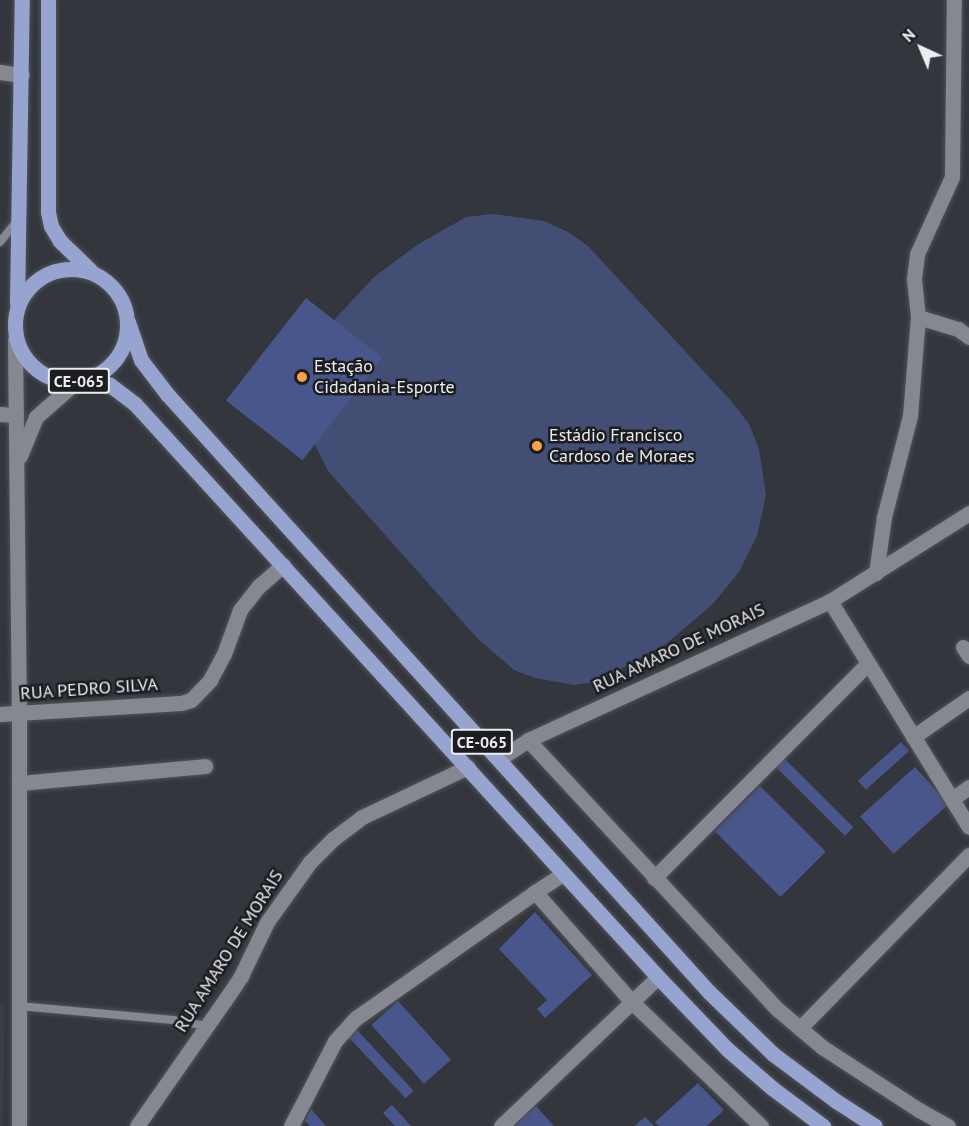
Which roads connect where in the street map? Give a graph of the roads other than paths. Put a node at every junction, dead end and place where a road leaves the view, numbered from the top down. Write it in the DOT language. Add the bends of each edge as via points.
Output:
graph roads {
  1 [pos="22,0"];
  2 [pos="48,0"];
  3 [pos="954,0"];
  4 [pos="962,48"];
  5 [pos="0,72"];
  6 [pos="22,75"];
  7 [pos="20,217"];
  8 [pos="0,242"];
  9 [pos="93,272"];
  10 [pos="17,308"];
  11 [pos="918,317"];
  12 [pos="128,322"];
  13 [pos="969,337"];
  14 [pos="15,340"];
  15 [pos="84,379"];
  16 [pos="0,414"];
  17 [pos="16,415"];
  18 [pos="16,470"];
  19 [pos="969,513"];
  20 [pos="283,565"];
  21 [pos="876,573"];
  22 [pos="830,601"];
  23 [pos="867,664"];
  24 [pos="969,698"];
  25 [pos="0,714"];
  26 [pos="19,714"];
  27 [pos="913,737"];
  28 [pos="528,740"];
  29 [pos="498,759"];
  30 [pos="205,766"];
  31 [pos="468,767"];
  32 [pos="19,783"];
  33 [pos="969,787"];
  34 [pos="952,799"];
  35 [pos="969,827"];
  36 [pos="969,855"];
  37 [pos="563,874"];
  38 [pos="654,878"];
  39 [pos="535,892"];
  40 [pos="658,977"];
  41 [pos="633,1003"];
  42 [pos="19,1006"];
  43 [pos="207,1026"];
  44 [pos="800,1028"];
  45 [pos="19,1126"];
  46 [pos="137,1126"];
  47 [pos="291,1126"];
  48 [pos="501,1126"];
  49 [pos="760,1126"];
  50 [pos="823,1126"];
  51 [pos="875,1126"];
  52 [pos="948,1126"];
  1 -- 6 [label="main road"];
  2 -- 9 [label="main road, CE-065" via="48,212 60,241"];
  3 -- 4 [label="street"];
  4 -- 11 [label="street" via="951,177 917,254 914,279"];
  5 -- 6 [label="street"];
  6 -- 7 [label="main road"];
  7 -- 8 [label="lane"];
  7 -- 10 [label="main road"];
  9 -- 10 [label="main road" via="63,268 42,277 24,293"];
  9 -- 12 [label="main road, CE-065" via="118,292"];
  10 -- 14 [label="main road"];
  11 -- 13 [label="street" via="958,329"];
  11 -- 21 [label="street" via="910,416 884,517"];
  12 -- 15 [label="main road, CE-065" via="122,350 112,364"];
  12 -- 29 [label="main road, CE-065" via="141,360 167,394"];
  14 -- 15 [label="main road, CE-065" via="30,365 45,375 58,380"];
  14 -- 17 [label="street"];
  15 -- 18 [label="street" via="36,417"];
  15 -- 20 [label="main road, CE-065" via="110,385 135,404"];
  16 -- 17 [label="street"];
  17 -- 18 [label="street"];
  18 -- 26 [label="street"];
  19 -- 21 [label="street, RUA AMARO DE MORAIS"];
  20 -- 26 [label="street, RUA PEDRO SILVA" via="240,610 224,654 198,694 181,703"];
  20 -- 31 [label="main road, CE-065"];
  21 -- 22 [label="street, RUA AMARO DE MORAIS"];
  22 -- 23 [label="street"];
  22 -- 28 [label="street, RUA AMARO DE MORAIS"];
  23 -- 27 [label="street"];
  23 -- 38 [label="street"];
  24 -- 27 [label="street"];
  25 -- 26 [label="street, RUA PEDRO SILVA"];
  26 -- 32 [label="street"];
  27 -- 34 [label="street"];
  28 -- 29 [label="street, RUA AMARO DE MORAIS"];
  28 -- 38 [label="street"];
  29 -- 51 [label="main road, CE-065" via="741,1024 803,1077"];
  30 -- 32 [label="street"];
  31 -- 37 [label="main road, CE-065"];
  31 -- 43 [label="street, RUA AMARO DE MORAIS" via="372,811 333,839 287,891 241,976"];
  32 -- 42 [label="street"];
  33 -- 34 [label="street"];
  34 -- 35 [label="street"];
  36 -- 44 [label="street"];
  37 -- 39 [label="street"];
  37 -- 40 [label="main road, CE-065"];
  38 -- 44 [label="street" via="776,1008"];
  39 -- 41 [label="street"];
  39 -- 47 [label="street" via="356,1018 335,1041"];
  40 -- 41 [label="street"];
  40 -- 50 [label="main road, CE-065" via="727,1049"];
  41 -- 48 [label="street"];
  41 -- 49 [label="street"];
  42 -- 43 [label="lane"];
  42 -- 45 [label="street"];
  43 -- 46 [label="street, RUA AMARO DE MORAIS"];
  44 -- 52 [label="street" via="832,1053"];
}
